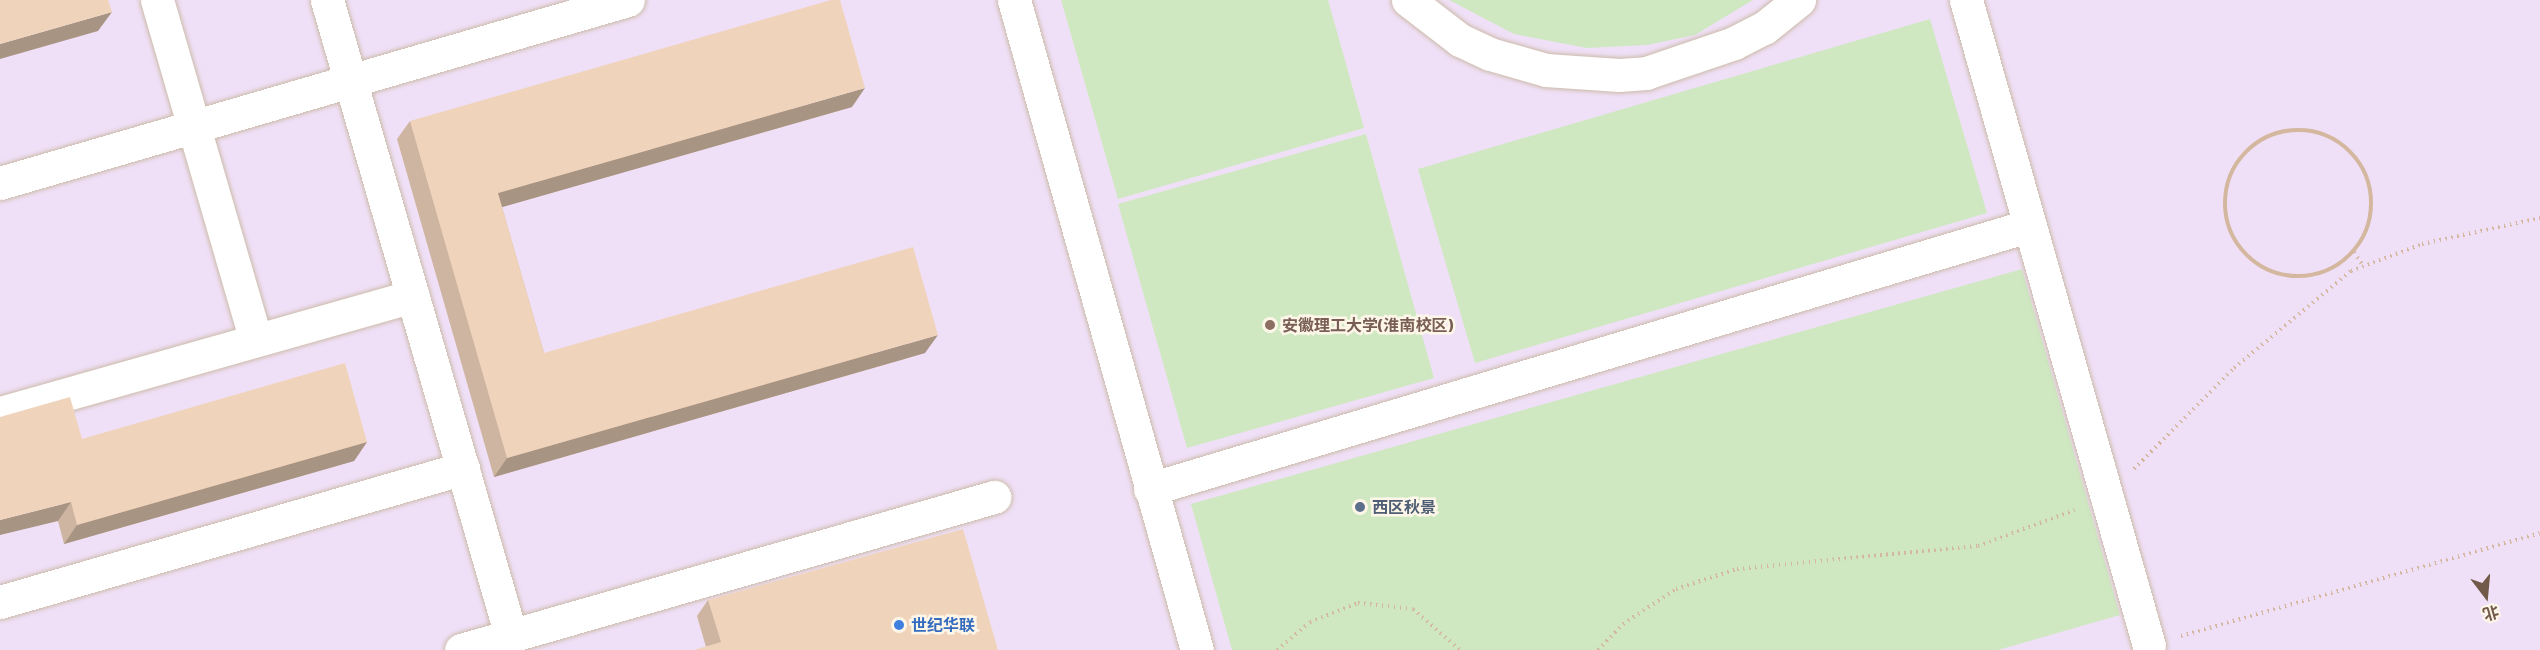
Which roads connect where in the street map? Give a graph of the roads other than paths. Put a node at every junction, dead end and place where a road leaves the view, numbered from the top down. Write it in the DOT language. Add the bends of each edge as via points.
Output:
graph roads {
  1 [pos="157,0"];
  2 [pos="327,0"];
  3 [pos="628,0"];
  4 [pos="1014,0"];
  5 [pos="1408,0"];
  6 [pos="1799,0"];
  7 [pos="1966,0"];
  8 [pos="351,80"];
  9 [pos="194,126"];
  10 [pos="0,183"];
  11 [pos="2028,226"];
  12 [pos="413,296"];
  13 [pos="256,340"];
  14 [pos="0,412"];
  15 [pos="463,468"];
  16 [pos="1150,489"];
  17 [pos="994,497"];
  18 [pos="0,602"];
  19 [pos="511,636"];
  20 [pos="2149,646"];
  21 [pos="461,650"];
  22 [pos="1197,650"];
  1 -- 9 [label="lane"];
  2 -- 8 [label="lane"];
  3 -- 8 [label="lane"];
  4 -- 16 [label="lane"];
  5 -- 6 [label="lane" via="1460,40 1490,54 1546,70 1619,75 1646,73 1734,43 1764,28"];
  7 -- 11 [label="lane"];
  8 -- 9 [label="lane"];
  8 -- 12 [label="lane"];
  9 -- 10 [label="lane"];
  9 -- 13 [label="lane"];
  11 -- 16 [label="lane"];
  11 -- 20 [label="lane"];
  12 -- 13 [label="lane"];
  12 -- 15 [label="lane"];
  13 -- 14 [label="lane"];
  15 -- 18 [label="lane"];
  15 -- 19 [label="lane"];
  16 -- 22 [label="lane"];
  17 -- 19 [label="lane"];
  19 -- 21 [label="lane"];
}
